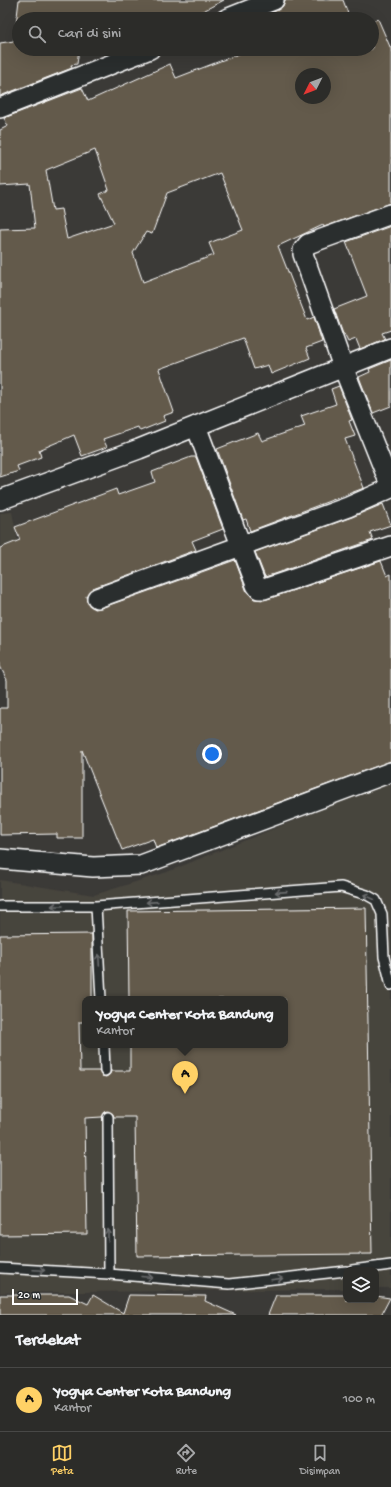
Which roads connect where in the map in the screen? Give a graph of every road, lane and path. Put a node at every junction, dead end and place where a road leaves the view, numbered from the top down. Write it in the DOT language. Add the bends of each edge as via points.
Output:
graph roads {
  1 [pos="274,0"];
  2 [pos="244,12"];
  3 [pos="132,56"];
  4 [pos="0,108"];
  5 [pos="391,214"];
  6 [pos="391,348"];
  7 [pos="343,367"];
  8 [pos="196,426"];
  9 [pos="391,488"];
  10 [pos="0,500"];
  11 [pos="242,544"];
  12 [pos="391,546"];
  13 [pos="97,598"];
  14 [pos="391,772"];
  15 [pos="0,859"];
  16 [pos="0,906"];
  17 [pos="96,906"];
  18 [pos="391,985"];
  19 [pos="101,996"];
  20 [pos="104,1048"];
  21 [pos="105,1071"];
  22 [pos="108,1117"];
  23 [pos="391,1265"];
  24 [pos="375,1267"];
  25 [pos="0,1268"];
  26 [pos="343,1271"];
  27 [pos="109,1274"];
  1 -- 2 [label="street"];
  3 -- 4 [label="street"];
  5 -- 7 [label="street" via="308,244 303,250"];
  6 -- 7 [label="street"];
  7 -- 8 [label="street"];
  7 -- 9 [label="street"];
  8 -- 10 [label="street"];
  8 -- 11 [label="street"];
  9 -- 11 [label="street" via="348,507"];
  11 -- 12 [label="street" via="259,589"];
  11 -- 13 [label="street"];
  14 -- 15 [label="street" via="141,865 92,867"];
  17 -- 16 [label="lane, one-way"];
  18 -- 17 [label="lane, one-way" via="384,957 382,914 376,900 341,887"];
  19 -- 17 [label="lane, one-way"];
  20 -- 21 [label="lane"];
  27 -- 22 [label="lane, one-way"];
  23 -- 24 [label="lane"];
  25 -- 27 [label="lane, one-way"];
  27 -- 26 [label="lane, one-way" via="229,1284"];
}
